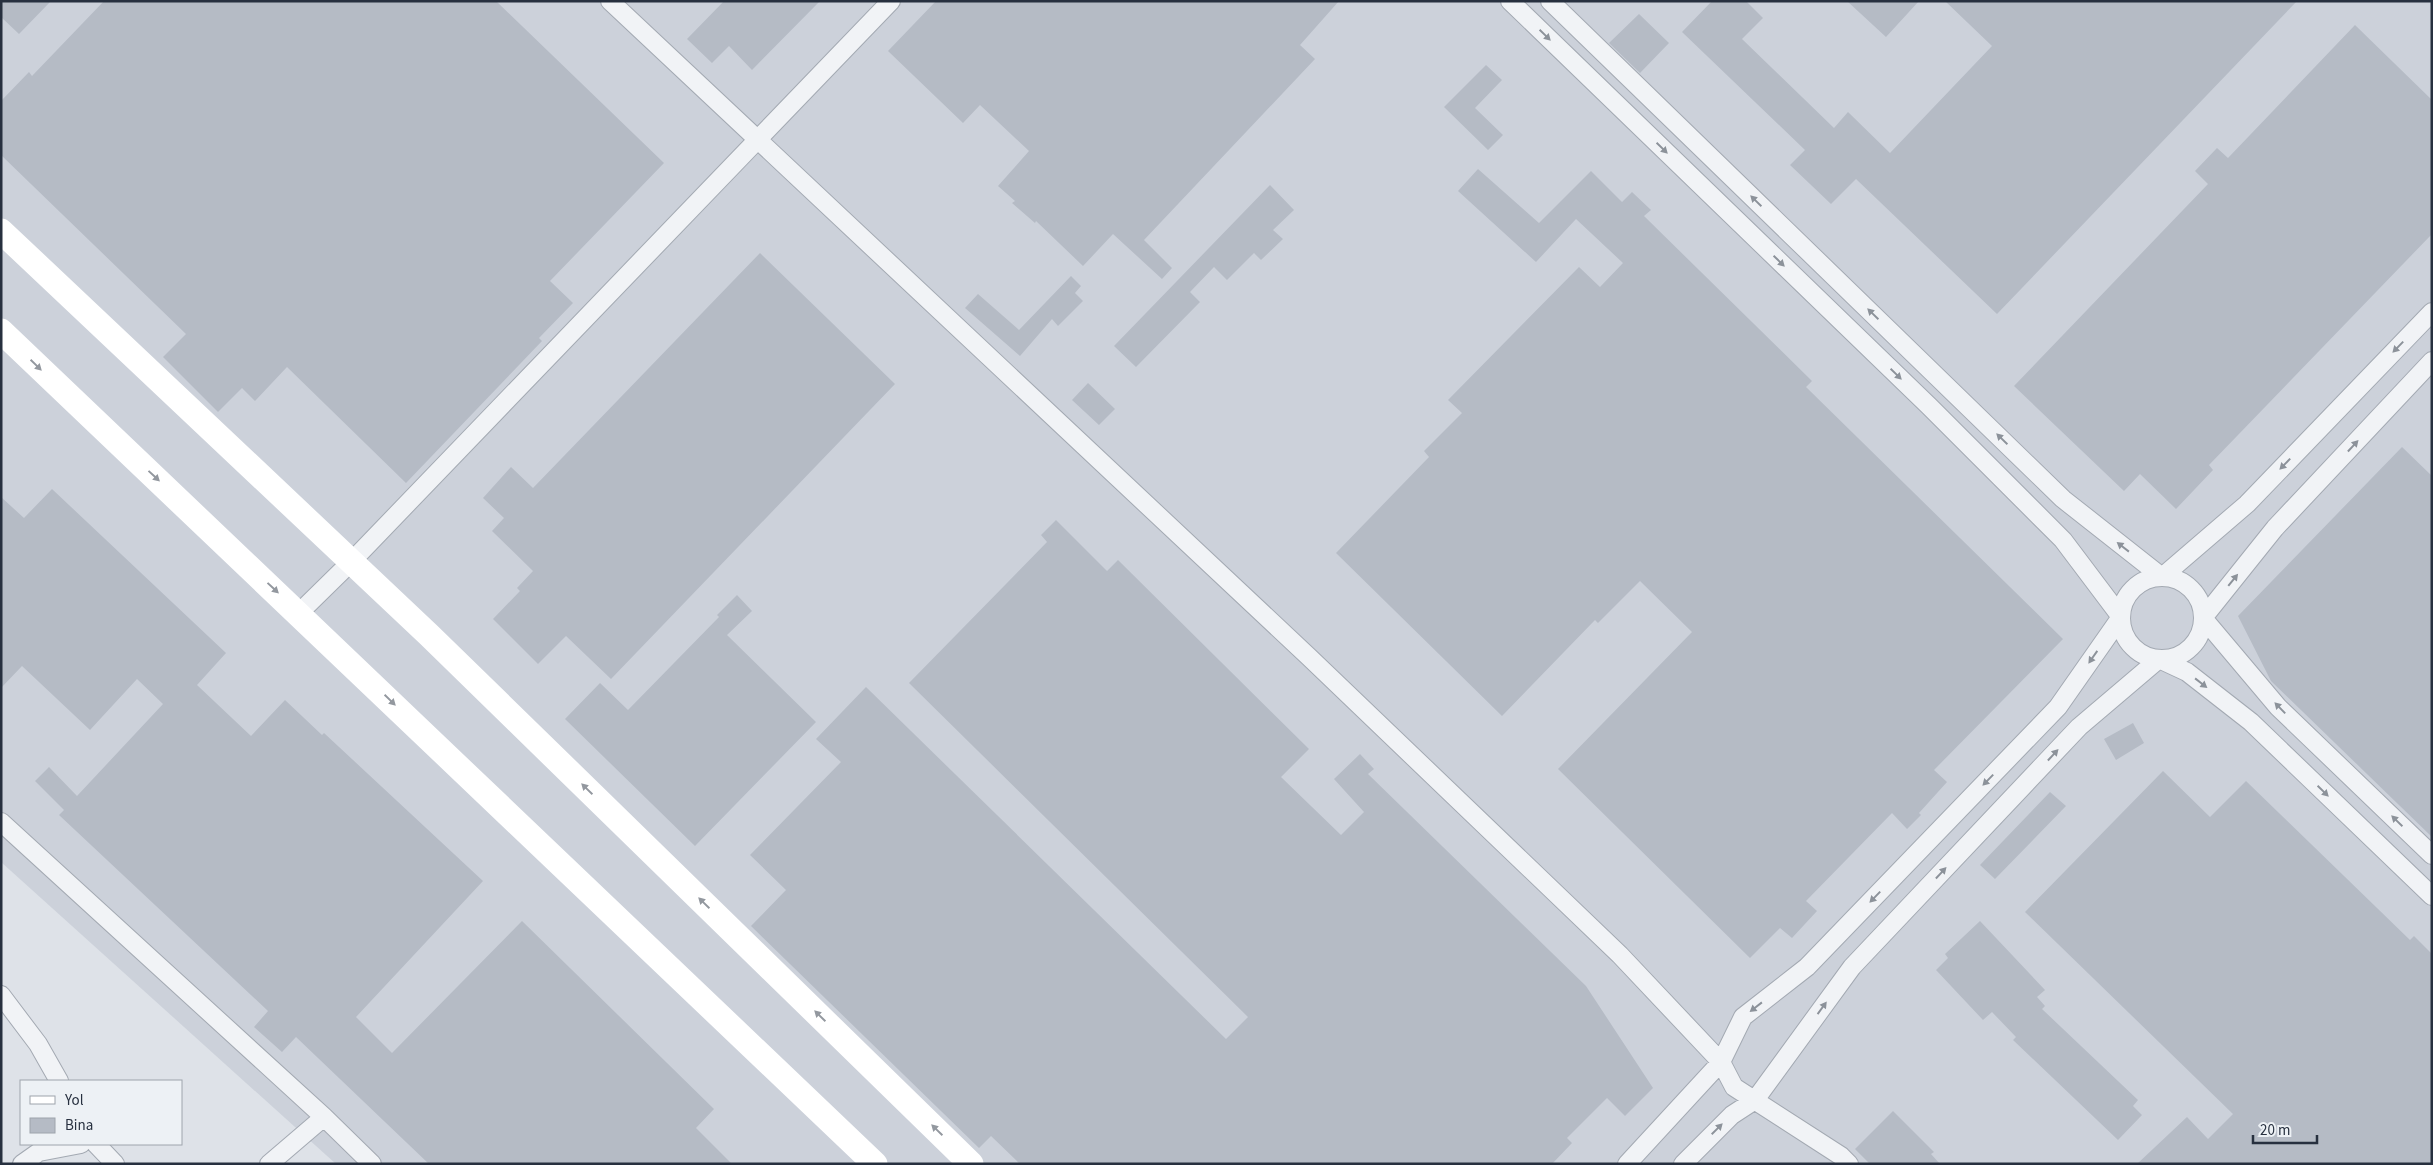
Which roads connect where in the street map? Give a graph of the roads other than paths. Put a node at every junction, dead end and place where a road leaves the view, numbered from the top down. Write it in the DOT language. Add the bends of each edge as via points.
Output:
graph roads {
  1 [pos="610,1"];
  2 [pos="891,1"];
  3 [pos="1510,1"];
  4 [pos="1550,1"];
  5 [pos="1601,51"];
  6 [pos="1581,70"];
  7 [pos="757,141"];
  8 [pos="1,230"];
  9 [pos="1817,260"];
  10 [pos="1798,279"];
  11 [pos="2432,312"];
  12 [pos="1,331"];
  13 [pos="2432,361"];
  14 [pos="351,562"];
  15 [pos="2162,577"];
  16 [pos="299,613"];
  17 [pos="2121,617"];
  18 [pos="2203,618"];
  19 [pos="2159,659"];
  20 [pos="1,822"];
  21 [pos="2432,855"];
  22 [pos="2432,896"];
  23 [pos="1,995"];
  24 [pos="1721,1062"];
  25 [pos="58,1080"];
  26 [pos="1755,1100"];
  27 [pos="324,1117"];
  28 [pos="76,1145"];
  29 [pos="97,1145"];
  30 [pos="22,1164"];
  31 [pos="115,1164"];
  32 [pos="269,1164"];
  33 [pos="372,1164"];
  34 [pos="875,1164"];
  35 [pos="972,1164"];
  36 [pos="1627,1164"];
  37 [pos="1683,1164"];
  38 [pos="1849,1164"];
  1 -- 7 [label="street"];
  2 -- 7 [label="street"];
  3 -- 6 [label="street, one-way"];
  4 -- 5 [label="street"];
  5 -- 6 [label="street"];
  9 -- 5 [label="street, one-way"];
  6 -- 10 [label="street, one-way"];
  7 -- 14 [label="street"];
  7 -- 24 [label="street" via="1316,664 1620,955"];
  8 -- 14 [label="street"];
  9 -- 10 [label="street"];
  15 -- 9 [label="street, one-way" via="2063,499"];
  10 -- 17 [label="street, one-way" via="2063,540"];
  11 -- 15 [label="street, one-way" via="2247,504"];
  12 -- 16 [label="street, one-way"];
  18 -- 13 [label="street, one-way" via="2275,528"];
  14 -- 16 [label="street"];
  35 -- 14 [label="street, one-way"];
  15 -- 17 [label="street" via="2139,584 2124,603"];
  15 -- 18 [label="street" via="2176,579 2189,587 2198,598"];
  16 -- 34 [label="street, one-way"];
  17 -- 19 [label="street" via="2129,643 2137,651"];
  17 -- 24 [label="street, one-way" via="2058,707 1807,967 1743,1016"];
  18 -- 19 [label="street" via="2195,643 2185,653"];
  21 -- 18 [label="street, one-way" via="2278,707"];
  19 -- 22 [label="street, one-way" via="2187,672 2251,722"];
  26 -- 19 [label="street, one-way" via="1852,967 2079,727"];
  20 -- 27 [label="street"];
  23 -- 25 [label="street" via="38,1044"];
  24 -- 26 [label="street" via="1734,1087"];
  24 -- 36 [label="street"];
  37 -- 26 [label="street, one-way" via="1732,1115"];
  26 -- 38 [label="street"];
  27 -- 32 [label="street"];
  27 -- 33 [label="street"];
  28 -- 30 [label="street" via="38,1152"];
  29 -- 31 [label="street"];
}
